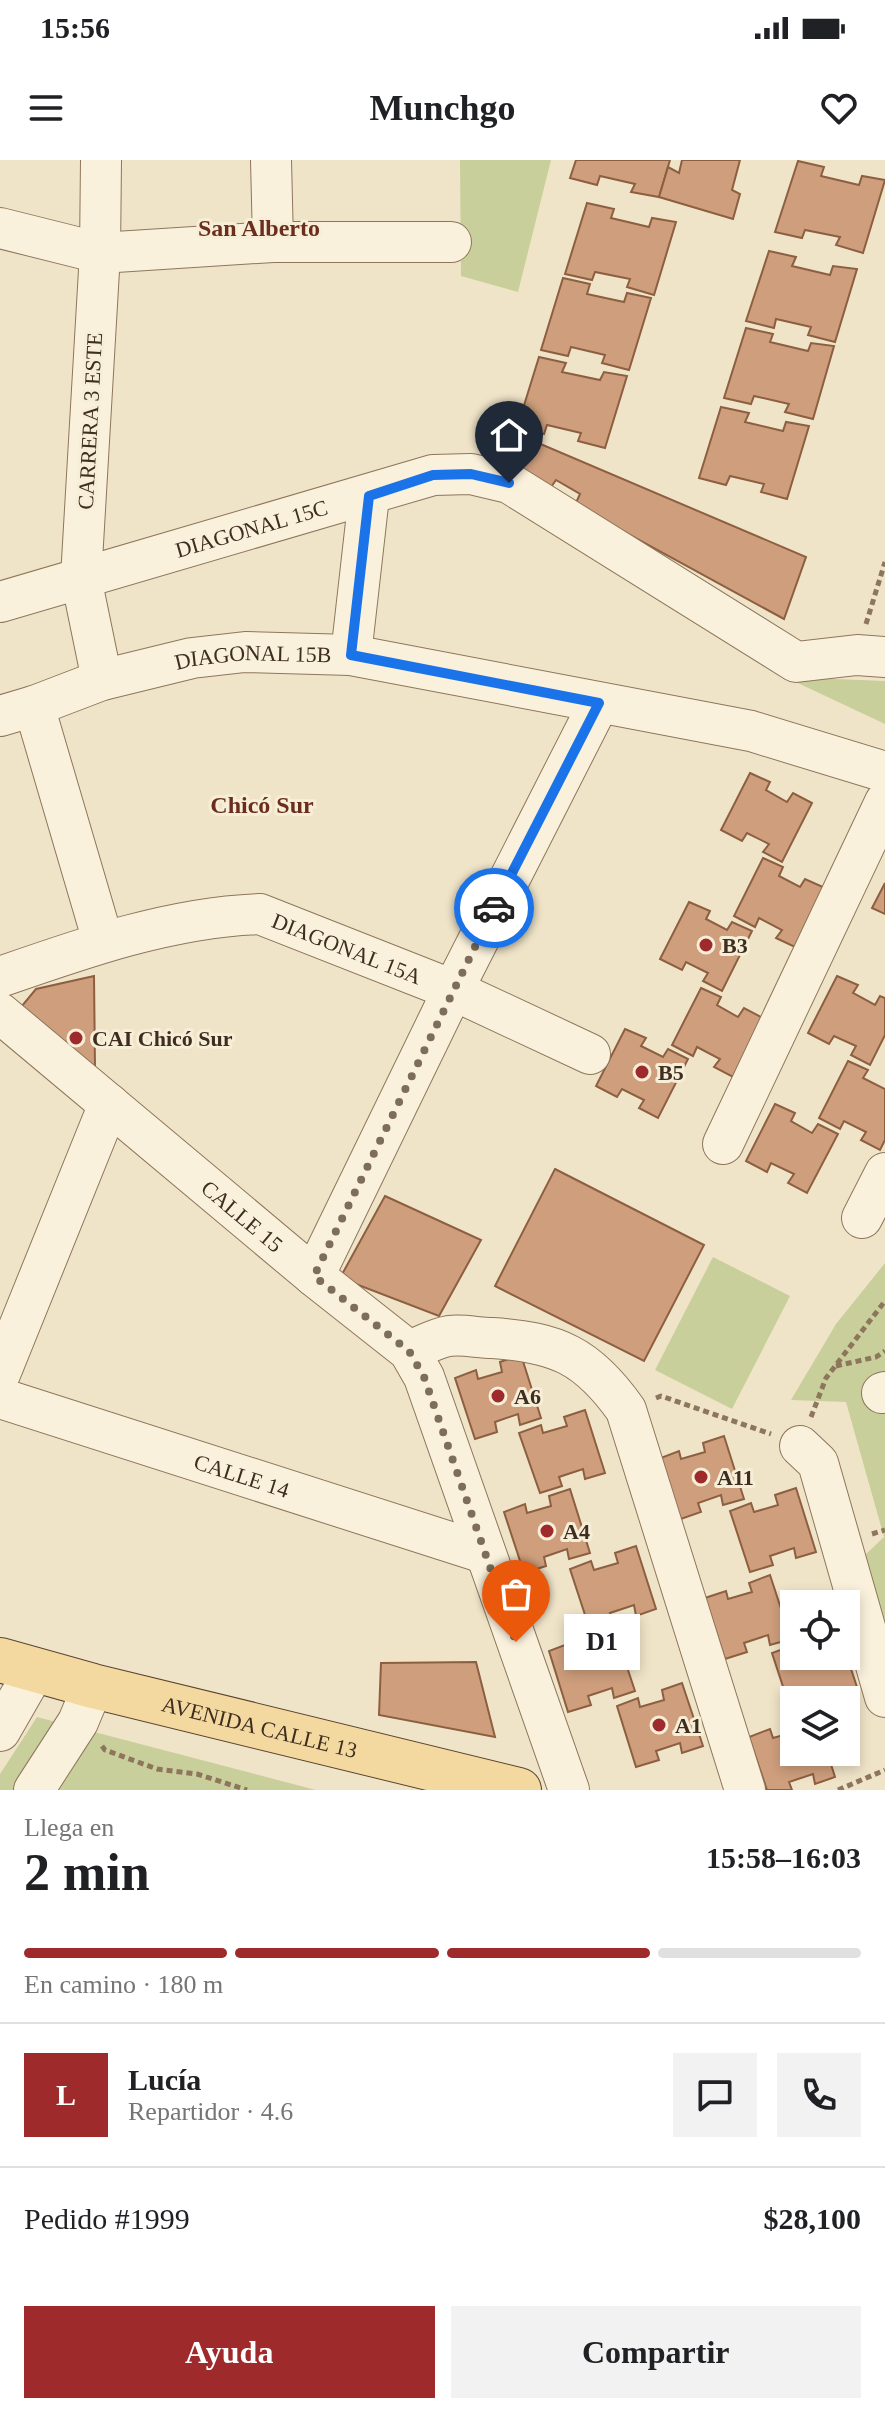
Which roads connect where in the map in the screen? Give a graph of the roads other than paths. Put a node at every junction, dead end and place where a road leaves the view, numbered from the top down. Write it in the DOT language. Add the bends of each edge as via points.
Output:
graph roads {
  1 [pos="101,160"];
  2 [pos="271,160"];
  3 [pos="0,228"];
  4 [pos="273,242"];
  5 [pos="451,242"];
  6 [pos="100,253"];
  7 [pos="369,496"];
  8 [pos="81,578"];
  9 [pos="0,602"];
  10 [pos="351,655"];
  11 [pos="871,656"];
  12 [pos="102,680"];
  13 [pos="599,703"];
  14 [pos="17,711"];
  15 [pos="885,772"];
  16 [pos="885,802"];
  17 [pos="103,941"];
  18 [pos="0,977"];
  19 [pos="453,990"];
  20 [pos="0,1013"];
  21 [pos="590,1054"];
  22 [pos="109,1104"];
  23 [pos="723,1144"];
  24 [pos="885,1173"];
  25 [pos="862,1218"];
  26 [pos="314,1276"];
  27 [pos="409,1351"];
  28 [pos="0,1374"];
  29 [pos="0,1398"];
  30 [pos="800,1446"];
  31 [pos="484,1553"];
  32 [pos="17,1665"];
  33 [pos="93,1686"];
  34 [pos="885,1697"];
  35 [pos="0,1731"];
  36 [pos="34,1790"];
  37 [pos="519,1790"];
  38 [pos="569,1790"];
  39 [pos="745,1790"];
  1 -- 6 [label="street, CARRERA 3 ESTE"];
  2 -- 4 [label="street"];
  3 -- 6 [label="street"];
  4 -- 5 [label="street"];
  4 -- 6 [label="street"];
  6 -- 8 [label="street, CARRERA 3 ESTE"];
  7 -- 8 [label="street, DIAGONAL 15C"];
  7 -- 10 [label="street"];
  7 -- 11 [label="street, DIAGONAL 15C" via="433,475 491,469 796,662"];
  8 -- 9 [label="street, DIAGONAL 15C"];
  8 -- 12 [label="street, CARRERA 3 ESTE"];
  10 -- 12 [label="street, DIAGONAL 15B" via="245,652 192,658"];
  10 -- 13 [label="street, DIAGONAL 15B"];
  12 -- 14 [label="street, DIAGONAL 15B"];
  13 -- 15 [label="street, DIAGONAL 15B" via="751,731"];
  13 -- 19 [label="street"];
  14 -- 17 [label="street"];
  16 -- 23 [label="street"];
  17 -- 18 [label="street, DIAGONAL 15A"];
  17 -- 19 [label="street, DIAGONAL 15A" via="230,915 260,914"];
  19 -- 21 [label="street, DIAGONAL 15A"];
  19 -- 26 [label="street"];
  20 -- 22 [label="street, CALLE 15"];
  22 -- 26 [label="street, CALLE 15"];
  22 -- 28 [label="street"];
  24 -- 25 [label="street"];
  26 -- 27 [label="street, CALLE 15"];
  27 -- 31 [label="street" via="424,1377"];
  27 -- 39 [label="street" via="449,1336 530,1341 571,1355 595,1371 626,1410"];
  29 -- 31 [label="street, CALLE 14"];
  30 -- 34 [label="street" via="818,1463"];
  31 -- 38 [label="street"];
  32 -- 33 [label="main road, AVENIDA CALLE 13"];
  32 -- 35 [label="street"];
  33 -- 36 [label="street" via="78,1722"];
  33 -- 37 [label="main road, AVENIDA CALLE 13"];
}
